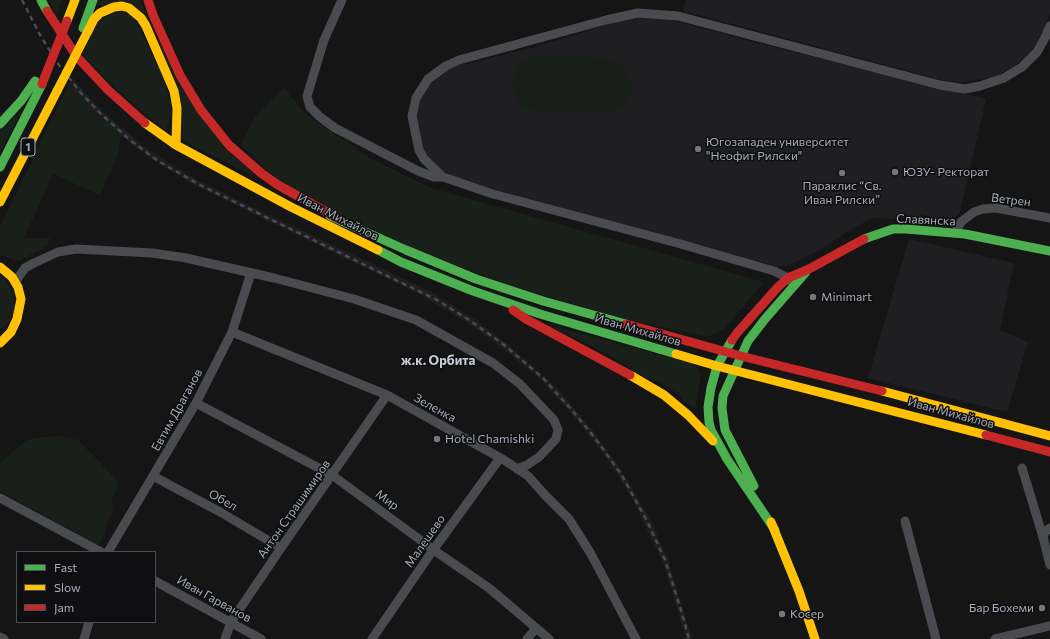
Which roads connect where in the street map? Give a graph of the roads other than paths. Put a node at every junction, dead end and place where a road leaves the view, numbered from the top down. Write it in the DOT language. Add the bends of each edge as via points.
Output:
graph roads {
  1 [pos="42,0"];
  2 [pos="75,0"];
  3 [pos="93,0"];
  4 [pos="148,0"];
  5 [pos="342,0"];
  6 [pos="1050,26"];
  7 [pos="86,29"];
  8 [pos="38,83"];
  9 [pos="0,124"];
  10 [pos="176,145"];
  11 [pos="0,167"];
  12 [pos="442,177"];
  13 [pos="239,178"];
  14 [pos="0,202"];
  15 [pos="1050,218"];
  16 [pos="339,220"];
  17 [pos="955,233"];
  18 [pos="1050,250"];
  19 [pos="0,267"];
  20 [pos="809,269"];
  21 [pos="251,273"];
  22 [pos="788,278"];
  23 [pos="15,282"];
  24 [pos="795,285"];
  25 [pos="502,302"];
  26 [pos="18,318"];
  27 [pos="232,332"];
  28 [pos="0,335"];
  29 [pos="0,343"];
  30 [pos="725,351"];
  31 [pos="741,356"];
  32 [pos="717,366"];
  33 [pos="734,370"];
  34 [pos="387,395"];
  35 [pos="196,403"];
  36 [pos="1050,436"];
  37 [pos="1050,452"];
  38 [pos="500,458"];
  39 [pos="727,459"];
  40 [pos="1022,468"];
  41 [pos="517,469"];
  42 [pos="332,475"];
  43 [pos="153,476"];
  44 [pos="0,498"];
  45 [pos="905,521"];
  46 [pos="1050,528"];
  47 [pos="775,530"];
  48 [pos="1043,537"];
  49 [pos="281,548"];
  50 [pos="433,549"];
  51 [pos="99,551"];
  52 [pos="109,551"];
  53 [pos="1050,565"];
  54 [pos="156,582"];
  55 [pos="231,622"];
  56 [pos="89,623"];
  57 [pos="1050,626"];
  58 [pos="536,628"];
  59 [pos="0,637"];
  60 [pos="4,639"];
  61 [pos="84,639"];
  62 [pos="225,639"];
  63 [pos="261,639"];
  64 [pos="372,639"];
  65 [pos="527,639"];
  66 [pos="549,639"];
  67 [pos="636,639"];
  68 [pos="815,639"];
  69 [pos="936,639"];
  70 [pos="995,639"];
  1 -- 10 [label="main road, Иван Михайлов" via="55,26 77,57 140,120"];
  2 -- 8 [label="main road, 1, bridge"];
  3 -- 7 [label="main road, 1"];
  4 -- 16 [label="main road" via="180,75 201,110 229,145 266,177"];
  5 -- 12 [label="street" via="324,40 307,96 310,107 335,128 418,171"];
  6 -- 12 [label="street" via="1037,52 1022,67 1004,78 965,89 940,85 678,16 638,13 606,20 459,60 428,79 416,98 412,116 419,150 424,159"];
  7 -- 10 [label="main road" via="100,13 114,7 129,8 141,18 174,91 177,108"];
  7 -- 14 [label="main road, 1, bridge"];
  8 -- 9 [label="main road"];
  8 -- 11 [label="main road, 1"];
  10 -- 13 [label="main road, Иван Михайлов"];
  12 -- 22 [label="street" via="500,196 767,269"];
  13 -- 16 [label="main road, Иван Михайлов"];
  13 -- 25 [label="main road, Иван Михайлов" via="401,262"];
  15 -- 17 [label="street, Ветрен" via="996,208 983,209 961,222"];
  16 -- 30 [label="main road, Иван Михайлов" via="505,289"];
  17 -- 18 [label="main road, Славянска"];
  17 -- 20 [label="main road, Славянска" via="893,229 867,237"];
  19 -- 23 [label="main road"];
  20 -- 22 [label="main road, Славянска"];
  20 -- 24 [label="main road, Славянска"];
  21 -- 23 [label="street" via="152,253 76,249 58,252 34,263 26,268"];
  21 -- 27 [label="street, Евтим Драганов"];
  21 -- 41 [label="street" via="354,299 416,320 493,363 520,384 543,407 554,420 558,430 556,438 544,452 531,463"];
  22 -- 24 [label="street"];
  22 -- 30 [label="main road, Славянска" via="737,333"];
  23 -- 26 [label="main road" via="21,299"];
  24 -- 31 [label="main road, Славянска" via="748,341"];
  25 -- 32 [label="main road, Иван Михайлов"];
  25 -- 39 [label="main road" via="526,319 620,368 664,395 705,432"];
  26 -- 28 [label="main road"];
  26 -- 29 [label="main road" via="12,332"];
  27 -- 34 [label="street, Зеленка"];
  27 -- 35 [label="street, Евтим Драганов"];
  30 -- 31 [label="main road, Иван Михайлов"];
  30 -- 32 [label="main road, Славянска"];
  31 -- 33 [label="main road, Славянска"];
  31 -- 36 [label="main road, Иван Михайлов"];
  32 -- 33 [label="main road, Иван Михайлов"];
  32 -- 39 [label="main road, Славянска" via="708,406 709,422"];
  33 -- 37 [label="main road, Иван Михайлов"];
  33 -- 47 [label="main road, Славянска" via="723,396 725,430"];
  34 -- 38 [label="street, Зеленка"];
  34 -- 42 [label="street, Антон Страшимиров"];
  35 -- 42 [label="street, Мир"];
  35 -- 43 [label="street, Евтим Драганов"];
  38 -- 41 [label="street, Зеленка"];
  38 -- 50 [label="street, Малешево"];
  39 -- 47 [label="main road"];
  40 -- 48 [label="street"];
  41 -- 67 [label="street, Зеленка" via="528,476 567,516 591,554"];
  42 -- 49 [label="street, Антон Страшимиров"];
  42 -- 50 [label="street, Мир"];
  43 -- 49 [label="street, Обел"];
  43 -- 52 [label="street, Евтим Драганов"];
  44 -- 51 [label="street"];
  45 -- 69 [label="street"];
  46 -- 48 [label="street"];
  47 -- 68 [label="main road"];
  48 -- 53 [label="street"];
  49 -- 55 [label="street, Антон Страшимиров"];
  50 -- 58 [label="street, Мир" via="489,588"];
  50 -- 64 [label="street, Малешево"];
  54 -- 55 [label="street, Иван Гарванов"];
  55 -- 62 [label="street, Антон Страшимиров"];
  55 -- 63 [label="street, Иван Гарванов"];
  56 -- 61 [label="street"];
  57 -- 70 [label="street"];
  58 -- 65 [label="street"];
  58 -- 66 [label="street, Мир"];
  59 -- 60 [label="street"];
}
